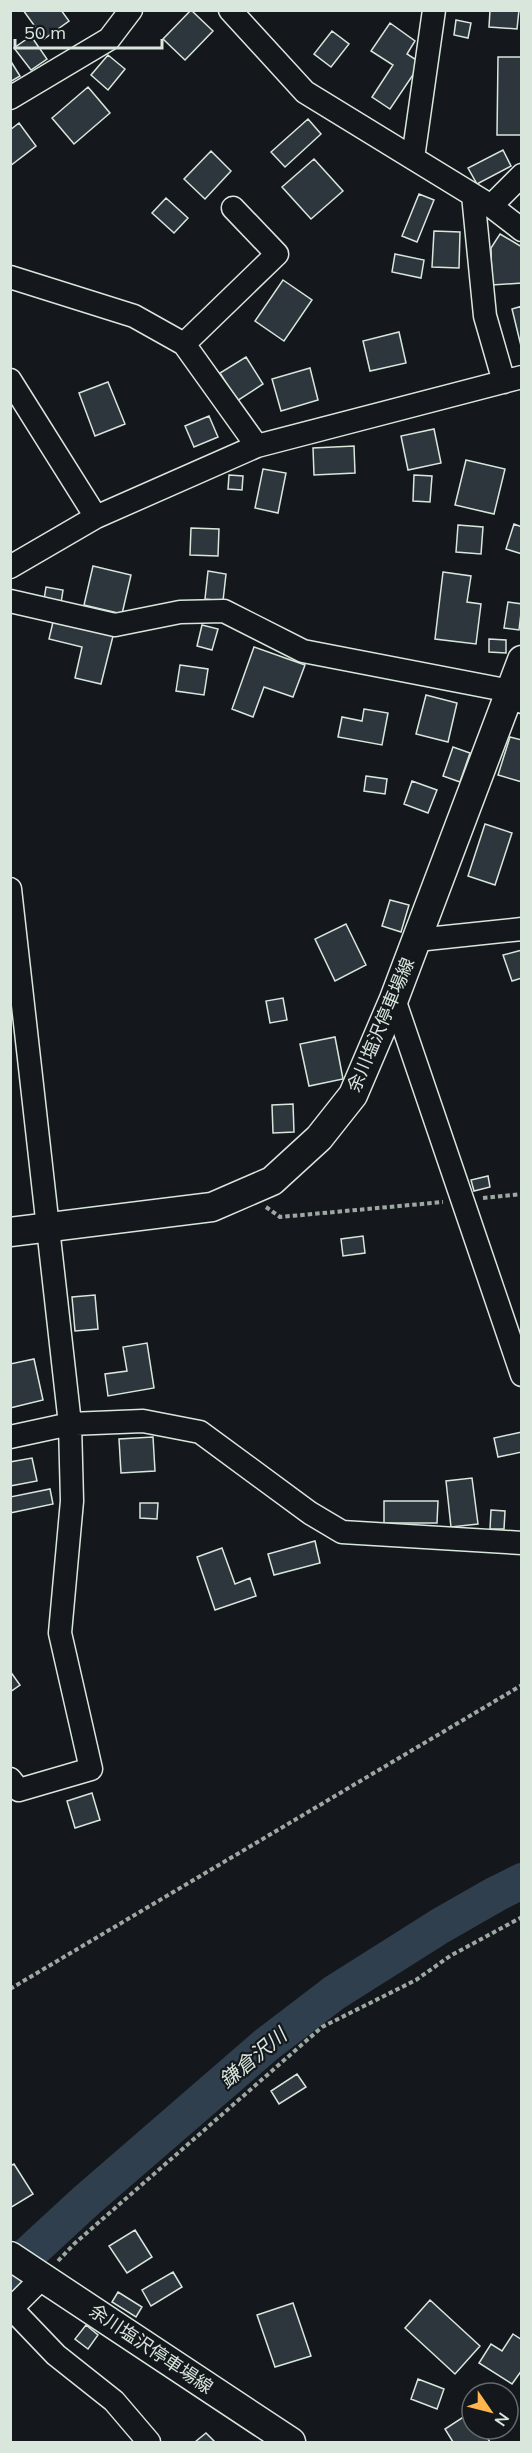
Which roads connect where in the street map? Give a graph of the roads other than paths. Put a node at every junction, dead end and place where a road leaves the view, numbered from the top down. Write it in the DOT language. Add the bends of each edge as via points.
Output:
graph roads {
  1 [pos="131,10"];
  2 [pos="230,10"];
  3 [pos="434,10"];
  4 [pos="10,98"];
  5 [pos="413,158"];
  6 [pos="522,175"];
  7 [pos="482,201"];
  8 [pos="233,208"];
  9 [pos="522,230"];
  10 [pos="10,277"];
  11 [pos="184,344"];
  12 [pos="513,379"];
  13 [pos="10,380"];
  14 [pos="257,446"];
  15 [pos="96,517"];
  16 [pos="10,567"];
  17 [pos="10,601"];
  18 [pos="522,660"];
  19 [pos="516,696"];
  20 [pos="10,889"];
  21 [pos="522,929"];
  22 [pos="417,940"];
  23 [pos="394,999"];
  24 [pos="49,1229"];
  25 [pos="10,1232"];
  26 [pos="522,1375"];
  27 [pos="70,1424"];
  28 [pos="10,1437"];
  29 [pos="522,1543"];
  30 [pos="10,1779"];
  31 [pos="10,2256"];
  32 [pos="43,2277"];
  33 [pos="11,2309"];
  34 [pos="149,2442"];
  35 [pos="291,2442"];
  1 -- 4 [label="street" via="109,39"];
  2 -- 5 [label="street" via="305,92"];
  3 -- 5 [label="street"];
  5 -- 7 [label="street"];
  6 -- 7 [label="street"];
  7 -- 9 [label="street"];
  7 -- 12 [label="street" via="485,316"];
  8 -- 11 [label="street" via="277,254"];
  10 -- 11 [label="street" via="134,316"];
  11 -- 14 [label="street"];
  12 -- 14 [label="street"];
  13 -- 15 [label="street"];
  14 -- 15 [label="street"];
  15 -- 16 [label="street"];
  17 -- 19 [label="street" via="115,625 180,612 224,611 303,651"];
  18 -- 19 [label="main road, 余川塩沢停車場線"];
  19 -- 22 [label="main road, 余川塩沢停車場線"];
  20 -- 24 [label="street"];
  21 -- 22 [label="street"];
  22 -- 23 [label="main road, 余川塩沢停車場線"];
  23 -- 24 [label="main road, 余川塩沢停車場線" via="352,1095 320,1138 272,1181 212,1207"];
  23 -- 26 [label="street"];
  24 -- 25 [label="main road, 余川塩沢停車場線"];
  24 -- 27 [label="street"];
  27 -- 28 [label="street"];
  27 -- 29 [label="street" via="143,1421 200,1432 342,1532"];
  27 -- 30 [label="street" via="72,1501 60,1633 92,1769 19,1790"];
  31 -- 32 [label="main road, 余川塩沢停車場線"];
  32 -- 33 [label="street"];
  32 -- 35 [label="main road, 余川塩沢停車場線"];
  33 -- 34 [label="street" via="56,2355 114,2401"];
}
